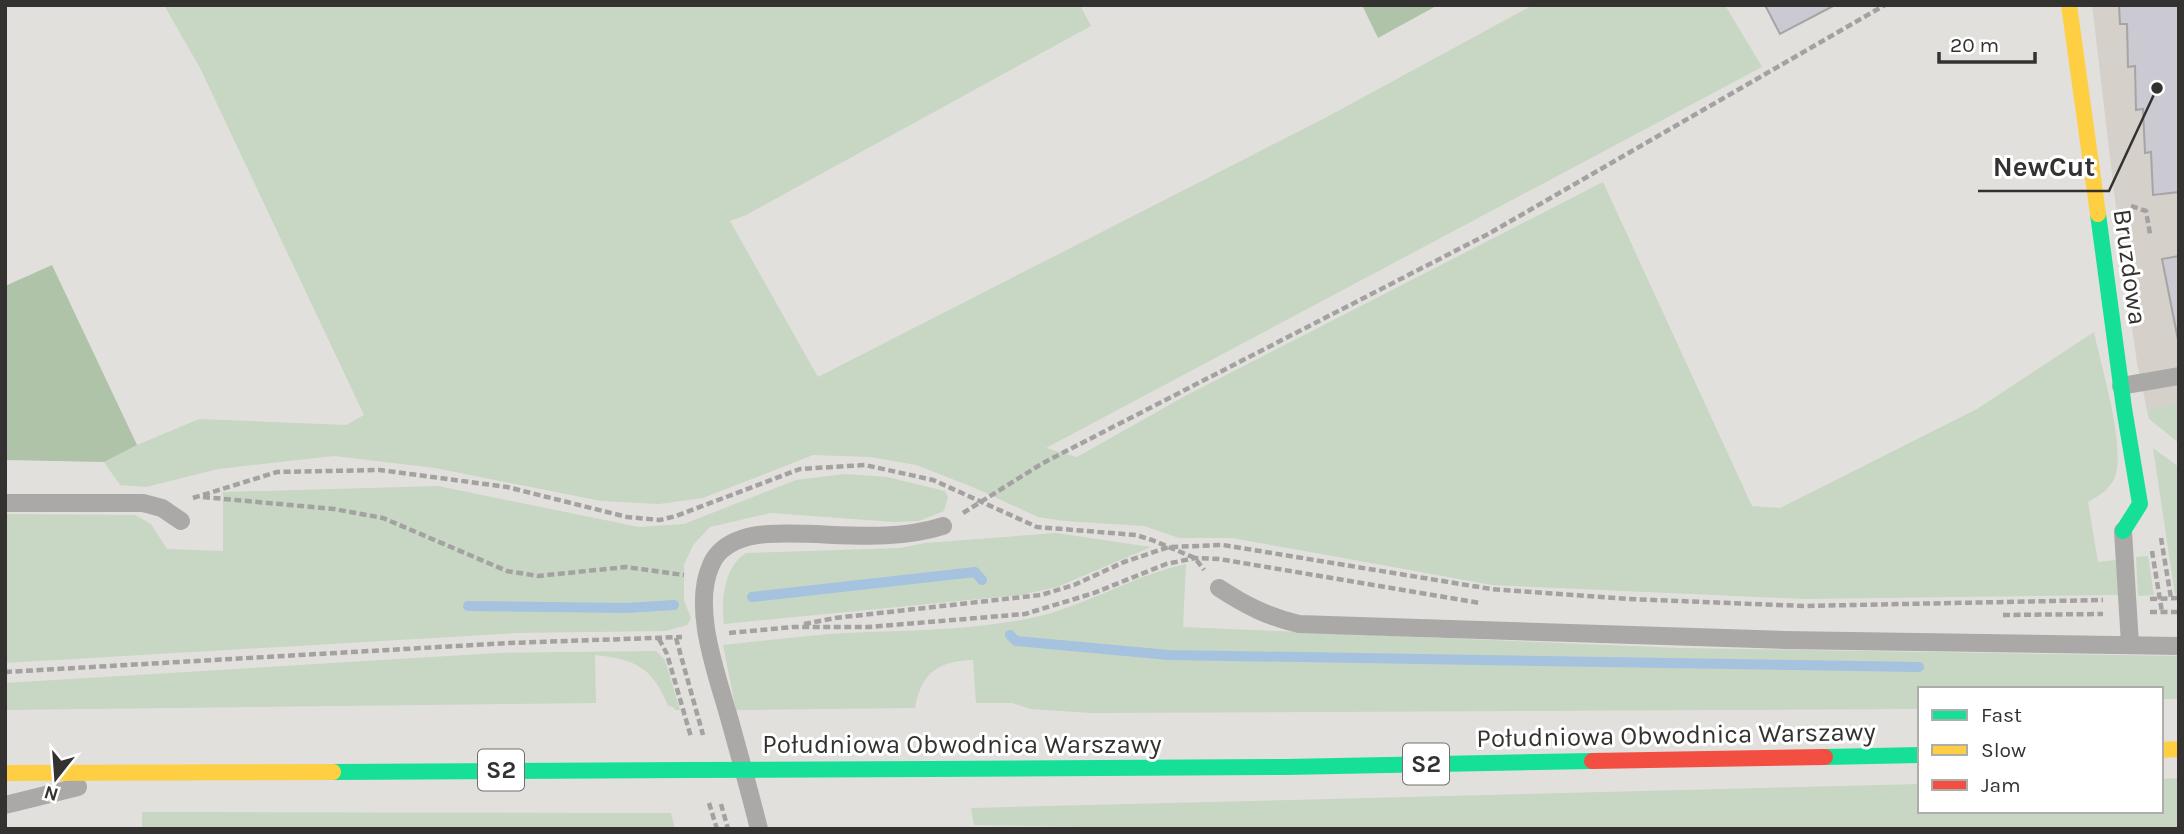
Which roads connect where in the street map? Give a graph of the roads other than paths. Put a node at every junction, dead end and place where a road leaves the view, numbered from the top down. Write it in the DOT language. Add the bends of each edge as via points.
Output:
graph roads {
  1 [pos="2069,5"];
  2 [pos="2179,376"];
  3 [pos="2122,386"];
  4 [pos="5,503"];
  5 [pos="181,521"];
  6 [pos="943,526"];
  7 [pos="2123,531"];
  8 [pos="1219,588"];
  9 [pos="2130,644"];
  10 [pos="2179,646"];
  11 [pos="1918,755"];
  12 [pos="139,772"];
  13 [pos="5,774"];
  14 [pos="5,805"];
  15 [pos="759,829"];
  1 -- 3 [label="main road, Bruzdowa"];
  2 -- 3 [label="lane"];
  3 -- 7 [label="main road, Bruzdowa" via="2140,504"];
  4 -- 5 [label="lane" via="143,503 163,508"];
  6 -- 15 [label="lane" via="895,536 767,534 724,547 712,562 704,597 707,635"];
  7 -- 9 [label="lane"];
  8 -- 9 [label="lane" via="1250,608 1299,624 1784,640"];
  9 -- 10 [label="lane"];
  11 -- 12 [label="main road, Południowa Obwodnica Warszawy / S2, bridge" via="1300,767"];
  12 -- 13 [label="main road, Południowa Obwodnica Warszawy / S2"];
  12 -- 14 [label="lane"];
}
